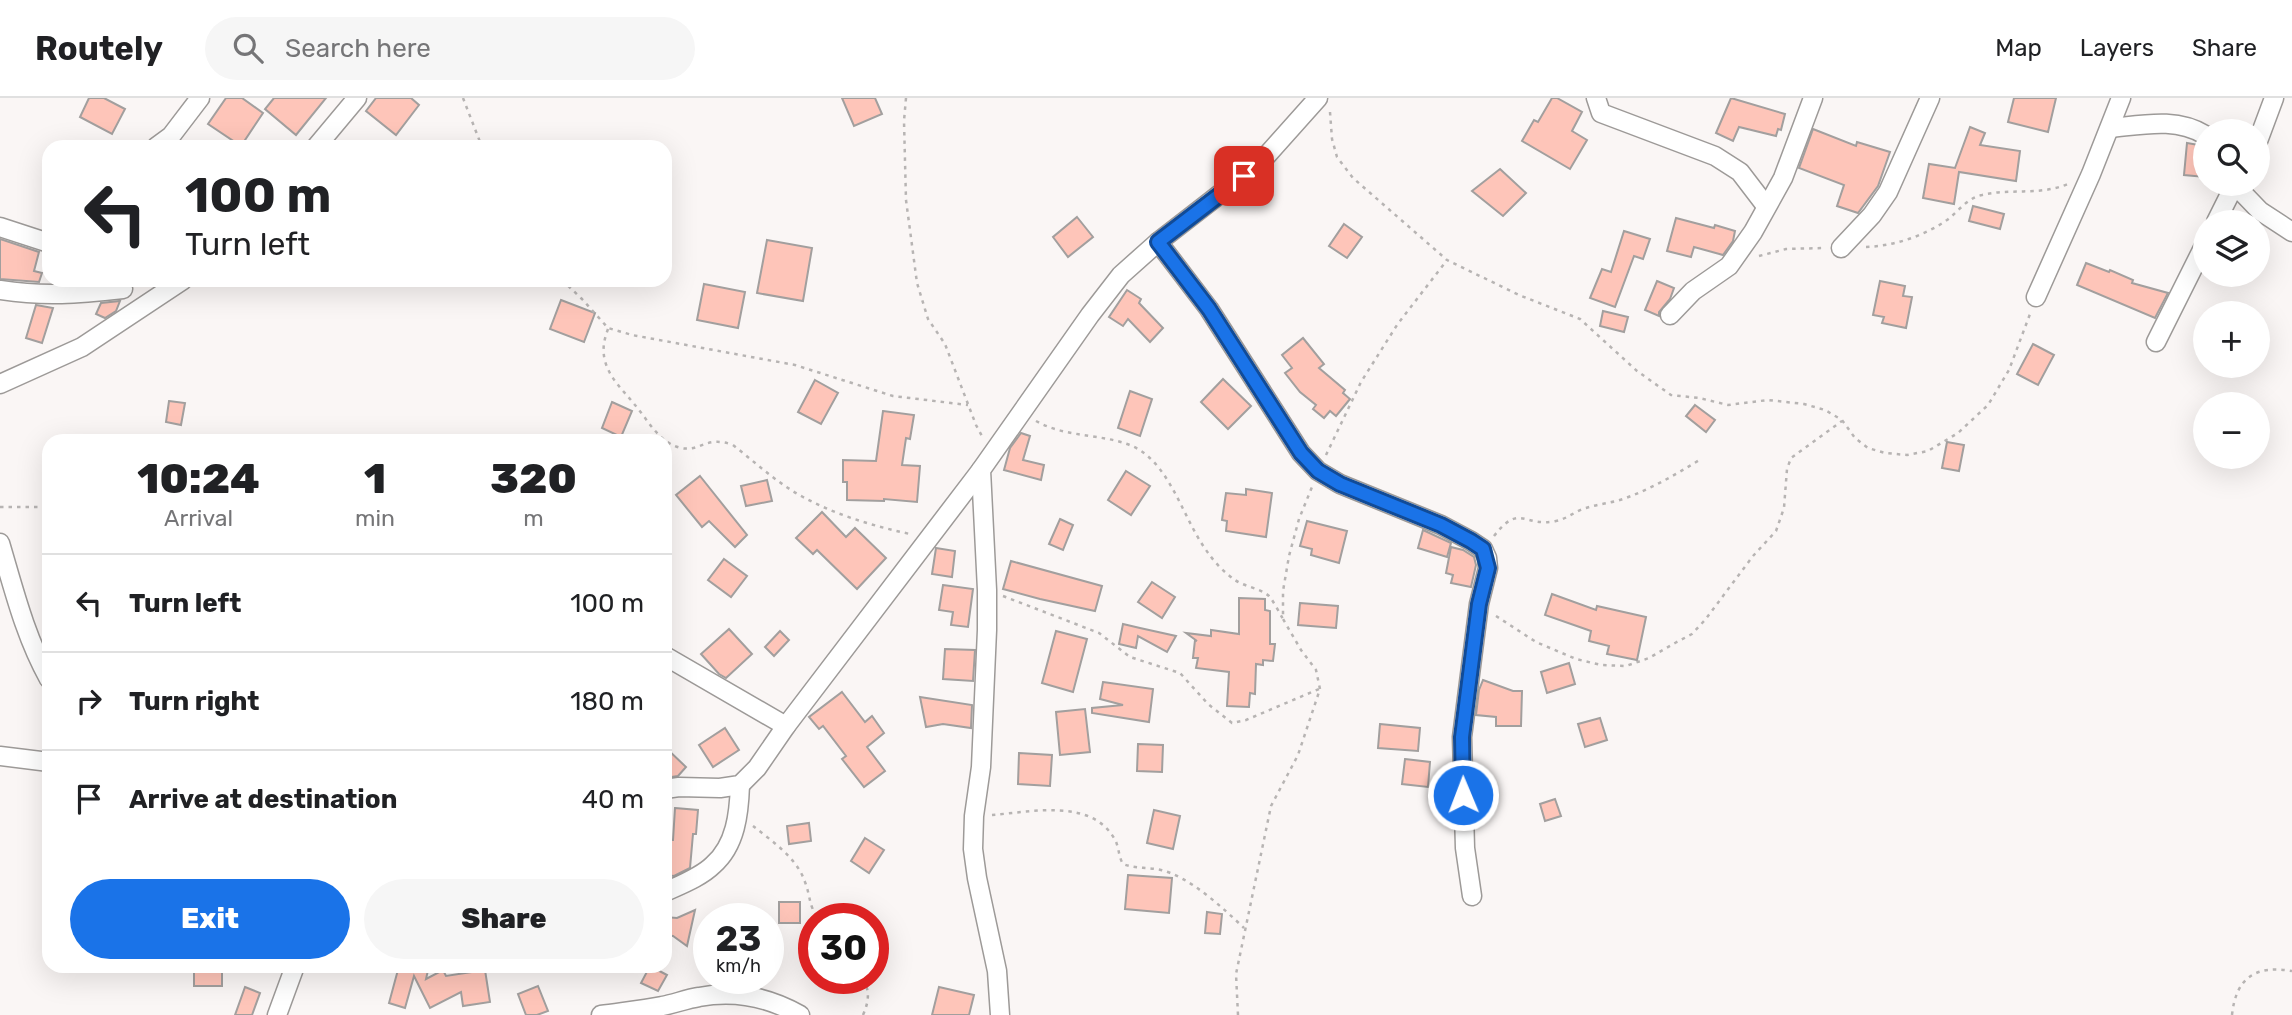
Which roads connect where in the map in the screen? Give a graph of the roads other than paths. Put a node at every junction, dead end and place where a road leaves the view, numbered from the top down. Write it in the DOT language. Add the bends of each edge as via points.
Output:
graph roads {
  1 [pos="200,98"];
  2 [pos="357,98"];
  3 [pos="1596,98"];
  4 [pos="1813,98"];
  5 [pos="1930,98"];
  6 [pos="2121,98"];
  7 [pos="2274,98"];
  8 [pos="1324,105"];
  9 [pos="2266,119"];
  10 [pos="2193,127"];
  11 [pos="2110,128"];
  12 [pos="166,140"];
  13 [pos="322,140"];
  14 [pos="2246,196"];
  15 [pos="1766,206"];
  16 [pos="0,227"];
  17 [pos="2292,232"];
  18 [pos="42,239"];
  19 [pos="1158,242"];
  20 [pos="1841,248"];
  21 [pos="2193,268"];
  22 [pos="107,287"];
  23 [pos="118,287"];
  24 [pos="173,287"];
  25 [pos="0,290"];
  26 [pos="2036,297"];
  27 [pos="143,307"];
  28 [pos="1670,315"];
  29 [pos="2155,342"];
  30 [pos="0,384"];
  31 [pos="981,471"];
  32 [pos="0,543"];
  33 [pos="672,660"];
  34 [pos="42,667"];
  35 [pos="786,726"];
  36 [pos="0,756"];
  37 [pos="42,761"];
  38 [pos="740,785"];
  39 [pos="672,788"];
  40 [pos="672,888"];
  41 [pos="1472,896"];
  42 [pos="292,973"];
  43 [pos="277,1015"];
  44 [pos="601,1015"];
  45 [pos="800,1015"];
  46 [pos="1000,1015"];
  1 -- 12 [label="street"];
  2 -- 13 [label="street"];
  3 -- 15 [label="street" via="1601,113 1703,152 1740,172"];
  4 -- 15 [label="street" via="1783,178"];
  5 -- 20 [label="street" via="1888,192"];
  6 -- 11 [label="street"];
  7 -- 9 [label="street"];
  8 -- 19 [label="street" via="1260,163"];
  10 -- 11 [label="street"];
  11 -- 26 [label="street"];
  14 -- 17 [label="street"];
  15 -- 28 [label="street" via="1729,266 1693,291"];
  16 -- 18 [label="street"];
  19 -- 31 [label="street" via="1121,275 1090,315"];
  19 -- 41 [label="street" via="1209,309 1301,453 1318,471 1441,525 1483,549 1488,568 1462,737 1465,848"];
  21 -- 29 [label="street"];
  22 -- 25 [label="street" via="77,294"];
  23 -- 27 [label="street"];
  24 -- 27 [label="street"];
  27 -- 30 [label="street" via="82,347"];
  31 -- 35 [label="street"];
  31 -- 46 [label="street" via="987,590 981,767 973,849 997,971"];
  32 -- 34 [label="street" via="21,619"];
  33 -- 35 [label="street"];
  35 -- 38 [label="street" via="758,768"];
  36 -- 37 [label="street"];
  38 -- 39 [label="street"];
  38 -- 40 [label="street" via="739,816 727,847 713,866"];
  42 -- 43 [label="street"];
  44 -- 45 [label="street" via="733,993 780,1004"];
}
